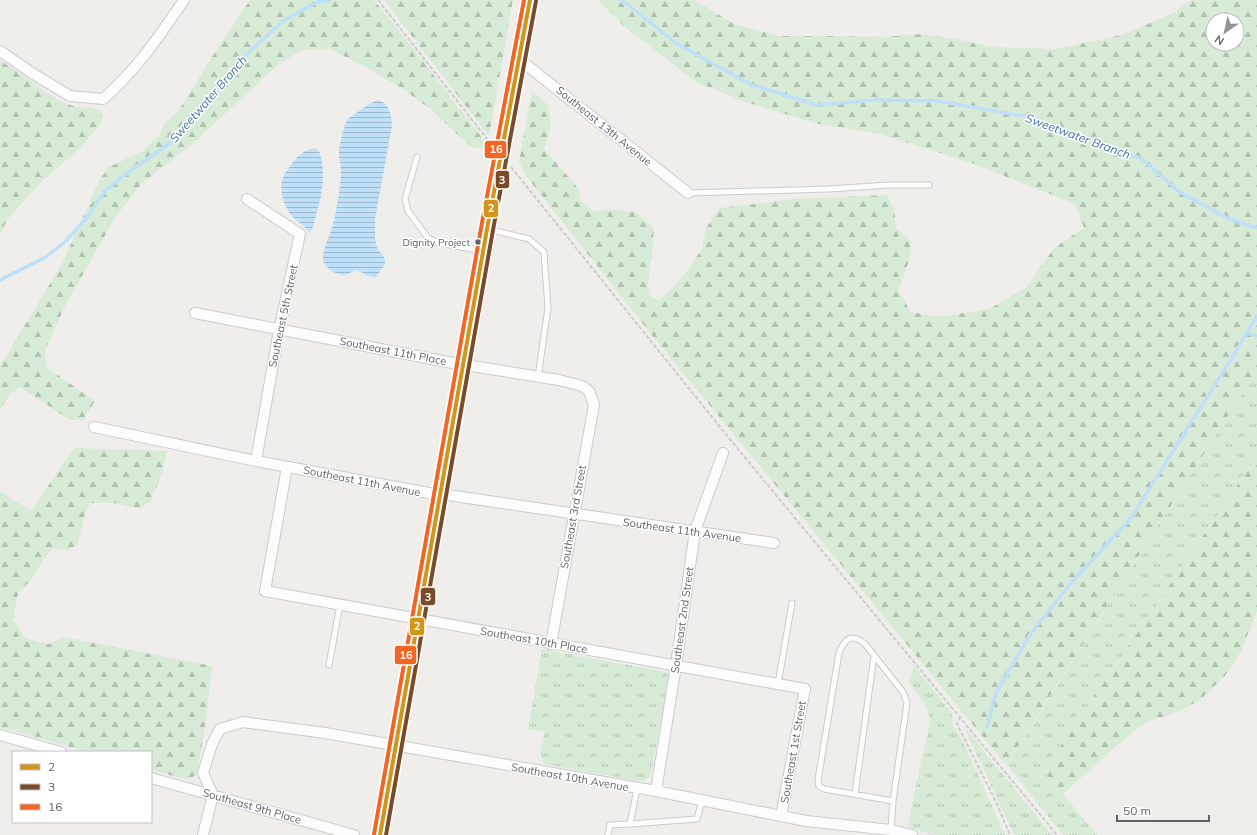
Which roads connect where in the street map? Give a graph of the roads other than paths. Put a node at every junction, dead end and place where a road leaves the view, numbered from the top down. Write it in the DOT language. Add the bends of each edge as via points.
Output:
graph roads {
  1 [pos="184,0"];
  2 [pos="530,0"];
  3 [pos="0,51"];
  4 [pos="519,59"];
  5 [pos="417,157"];
  6 [pos="929,185"];
  7 [pos="688,193"];
  8 [pos="247,199"];
  9 [pos="487,229"];
  10 [pos="483,252"];
  11 [pos="195,313"];
  12 [pos="279,330"];
  13 [pos="464,365"];
  14 [pos="538,377"];
  15 [pos="589,391"];
  16 [pos="94,427"];
  17 [pos="723,453"];
  18 [pos="256,461"];
  19 [pos="287,467"];
  20 [pos="441,494"];
  21 [pos="574,514"];
  22 [pos="695,532"];
  23 [pos="774,543"];
  24 [pos="792,603"];
  25 [pos="340,604"];
  26 [pos="419,619"];
  27 [pos="551,644"];
  28 [pos="874,656"];
  29 [pos="676,665"];
  30 [pos="329,666"];
  31 [pos="778,684"];
  32 [pos="805,689"];
  33 [pos="0,735"];
  34 [pos="396,746"];
  35 [pos="57,751"];
  36 [pos="152,778"];
  37 [pos="637,789"];
  38 [pos="656,792"];
  39 [pos="854,794"];
  40 [pos="213,795"];
  41 [pos="702,800"];
  42 [pos="893,801"];
  43 [pos="782,816"];
  44 [pos="630,824"];
  45 [pos="891,830"];
  46 [pos="203,835"];
  47 [pos="354,835"];
  48 [pos="380,835"];
  49 [pos="608,835"];
  50 [pos="912,835"];
  1 -- 3 [label="street" via="144,56 103,99 70,96"];
  2 -- 4 [label="street"];
  4 -- 7 [label="street, Southeast 13th Avenue"];
  4 -- 9 [label="street"];
  5 -- 10 [label="lane" via="405,199 408,211 420,229 428,238 439,243"];
  6 -- 7 [label="lane"];
  8 -- 12 [label="street, Southeast 5th Street" via="300,234"];
  9 -- 10 [label="street"];
  9 -- 14 [label="lane" via="529,239 544,252 548,308"];
  10 -- 13 [label="street"];
  11 -- 12 [label="street, Southeast 11th Place"];
  12 -- 13 [label="street, Southeast 11th Place"];
  12 -- 18 [label="street, Southeast 5th Street"];
  13 -- 14 [label="street, Southeast 11th Place"];
  13 -- 20 [label="street"];
  14 -- 15 [label="street, Southeast 11th Place" via="582,386"];
  15 -- 21 [label="street, Southeast 3rd Street" via="594,405"];
  16 -- 18 [label="street, Southeast 11th Avenue"];
  17 -- 22 [label="street, Southeast 2nd Street"];
  18 -- 19 [label="street, Southeast 11th Avenue"];
  19 -- 20 [label="street, Southeast 11th Avenue" via="429,494"];
  19 -- 25 [label="street, Southeast 10th Place" via="264,590"];
  20 -- 21 [label="street, Southeast 11th Avenue"];
  20 -- 26 [label="street"];
  21 -- 22 [label="street, Southeast 11th Avenue"];
  21 -- 27 [label="street, Southeast 3rd Street"];
  22 -- 23 [label="street, Southeast 11th Avenue"];
  22 -- 29 [label="street, Southeast 2nd Street"];
  24 -- 31 [label="lane"];
  25 -- 26 [label="street, Southeast 10th Place"];
  25 -- 30 [label="lane"];
  26 -- 27 [label="street, Southeast 10th Place"];
  26 -- 34 [label="street"];
  27 -- 29 [label="street, Southeast 10th Place"];
  28 -- 39 [label="lane"];
  28 -- 39 [label="lane" via="859,639 848,639 841,648 818,780 819,786 824,789"];
  28 -- 42 [label="lane" via="903,692 907,703"];
  29 -- 31 [label="street, Southeast 10th Place"];
  29 -- 38 [label="street, Southeast 2nd Street"];
  31 -- 32 [label="street, Southeast 10th Place"];
  32 -- 43 [label="street, Southeast 1st Street"];
  33 -- 35 [label="street"];
  34 -- 37 [label="street, Southeast 10th Avenue"];
  34 -- 40 [label="street, Southeast 10th Avenue" via="243,722 220,729 212,744 203,773"];
  34 -- 48 [label="street"];
  36 -- 40 [label="street, Southeast 9th Place"];
  37 -- 38 [label="street, Southeast 10th Avenue"];
  37 -- 44 [label="lane"];
  38 -- 41 [label="street, Southeast 10th Avenue"];
  39 -- 42 [label="lane"];
  40 -- 46 [label="street"];
  40 -- 47 [label="street, Southeast 9th Place"];
  41 -- 43 [label="street, Southeast 10th Avenue"];
  41 -- 44 [label="lane" via="697,819"];
  42 -- 45 [label="lane"];
  43 -- 45 [label="street, Southeast 10th Avenue"];
  44 -- 49 [label="lane" via="610,825"];
  45 -- 50 [label="street, Southeast 10th Avenue"];
}
